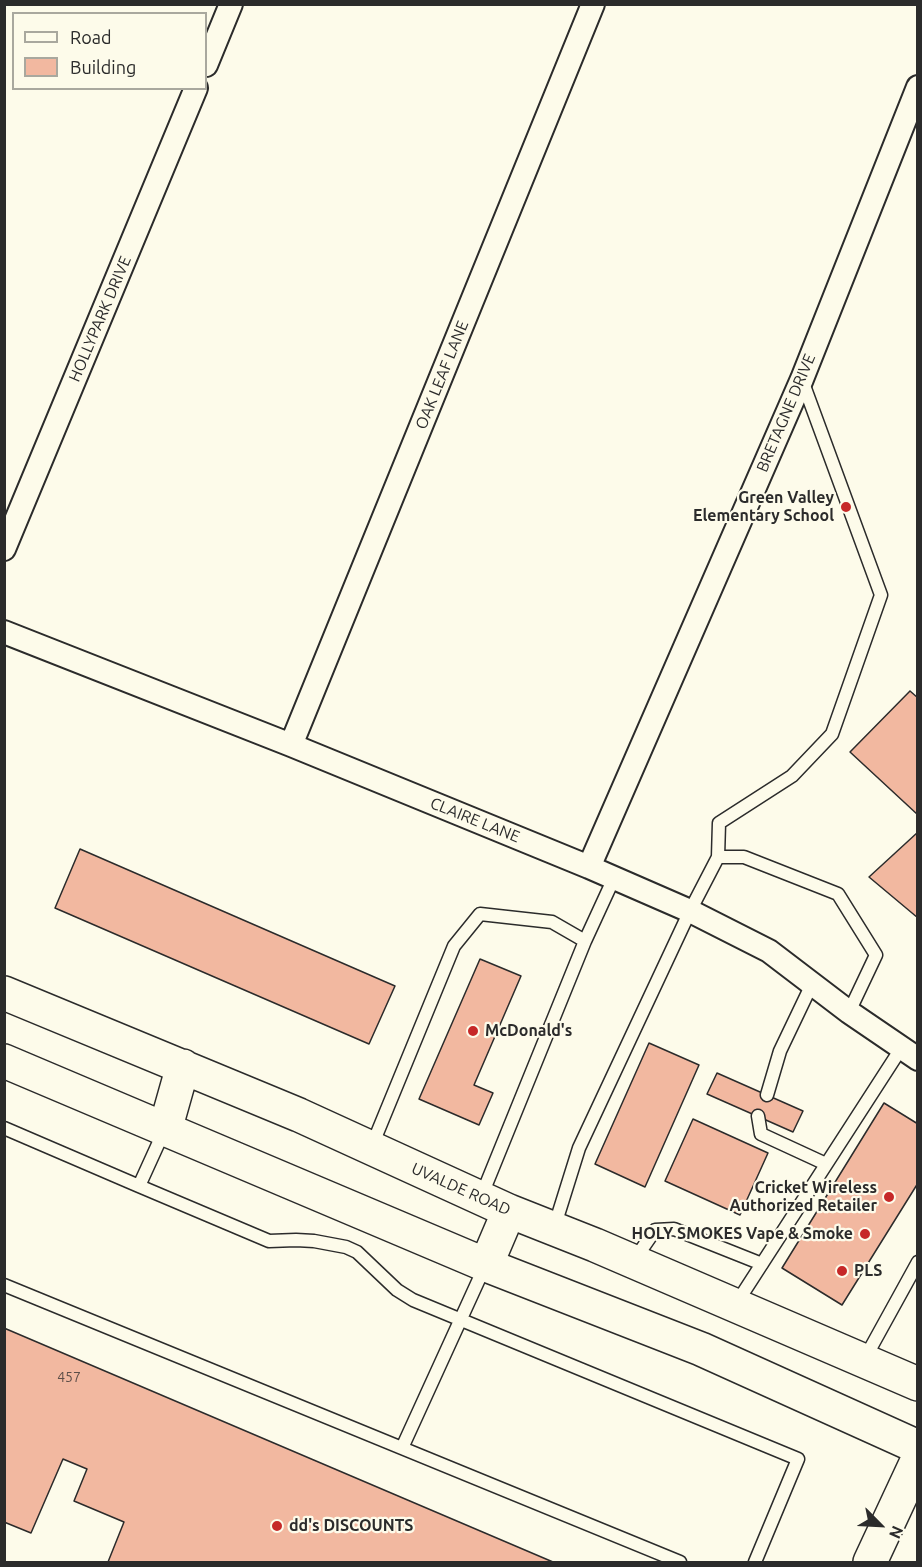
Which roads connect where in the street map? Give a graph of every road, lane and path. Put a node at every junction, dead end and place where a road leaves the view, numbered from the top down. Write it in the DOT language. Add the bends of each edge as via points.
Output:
graph roads {
  1 [pos="231,4"];
  2 [pos="593,4"];
  3 [pos="207,63"];
  4 [pos="918,87"];
  5 [pos="195,90"];
  6 [pos="802,379"];
  7 [pos="4,549"];
  8 [pos="4,632"];
  9 [pos="291,745"];
  10 [pos="718,857"];
  11 [pos="589,867"];
  12 [pos="614,878"];
  13 [pos="690,911"];
  14 [pos="585,941"];
  15 [pos="812,984"];
  16 [pos="4,993"];
  17 [pos="849,1012"];
  18 [pos="910,1053"];
  19 [pos="4,1061"];
  20 [pos="183,1066"];
  21 [pos="767,1095"];
  22 [pos="758,1116"];
  23 [pos="4,1128"];
  24 [pos="165,1130"];
  25 [pos="371,1148"];
  26 [pos="826,1164"];
  27 [pos="139,1186"];
  28 [pos="495,1204"];
  29 [pos="554,1228"];
  30 [pos="634,1261"];
  31 [pos="918,1262"];
  32 [pos="762,1264"];
  33 [pos="486,1265"];
  34 [pos="4,1285"];
  35 [pos="735,1305"];
  36 [pos="460,1320"];
  37 [pos="864,1361"];
  38 [pos="918,1384"];
  39 [pos="402,1448"];
  40 [pos="918,1448"];
  41 [pos="918,1459"];
  42 [pos="680,1563"];
  43 [pos="755,1563"];
  44 [pos="870,1563"];
  1 -- 3 [label="street"];
  2 -- 9 [label="street, OAK LEAF LANE"];
  4 -- 6 [label="street, BRETAGNE DRIVE"];
  5 -- 7 [label="street, HOLLYPARK DRIVE"];
  6 -- 10 [label="lane" via="881,595 832,734 792,776 719,823"];
  6 -- 11 [label="street, BRETAGNE DRIVE"];
  8 -- 9 [label="street, CLAIRE LANE"];
  9 -- 11 [label="street, CLAIRE LANE"];
  10 -- 13 [label="lane"];
  10 -- 17 [label="lane" via="744,857 838,894 876,955"];
  11 -- 12 [label="street, CLAIRE LANE"];
  12 -- 13 [label="street, CLAIRE LANE"];
  12 -- 14 [label="lane"];
  13 -- 15 [label="street, CLAIRE LANE" via="769,951"];
  13 -- 29 [label="lane" via="579,1148"];
  14 -- 25 [label="lane" via="552,922 480,914 454,946"];
  14 -- 28 [label="lane"];
  15 -- 17 [label="street, CLAIRE LANE"];
  15 -- 21 [label="lane" via="780,1051"];
  16 -- 20 [label="main road, UVALDE ROAD"];
  17 -- 18 [label="street, CLAIRE LANE"];
  18 -- 26 [label="lane"];
  19 -- 24 [label="main road"];
  20 -- 24 [label="main road"];
  20 -- 25 [label="main road, UVALDE ROAD"];
  22 -- 26 [label="lane" via="761,1134"];
  23 -- 27 [label="lane"];
  24 -- 27 [label="lane"];
  24 -- 33 [label="main road"];
  25 -- 28 [label="main road, UVALDE ROAD"];
  26 -- 32 [label="lane"];
  27 -- 36 [label="lane" via="269,1241 296,1240 346,1247 357,1252 396,1290"];
  28 -- 29 [label="main road, UVALDE ROAD"];
  28 -- 33 [label="main road"];
  29 -- 30 [label="main road, UVALDE ROAD"];
  30 -- 32 [label="lane" via="655,1230 674,1229"];
  30 -- 35 [label="main road, UVALDE ROAD"];
  31 -- 37 [label="lane"];
  32 -- 35 [label="lane"];
  33 -- 36 [label="lane"];
  33 -- 40 [label="main road" via="701,1349"];
  34 -- 39 [label="lane"];
  35 -- 37 [label="main road, UVALDE ROAD"];
  36 -- 39 [label="lane"];
  36 -- 43 [label="lane" via="798,1459"];
  37 -- 38 [label="main road, UVALDE ROAD"];
  39 -- 42 [label="lane"];
  41 -- 44 [label="main road"];
}
